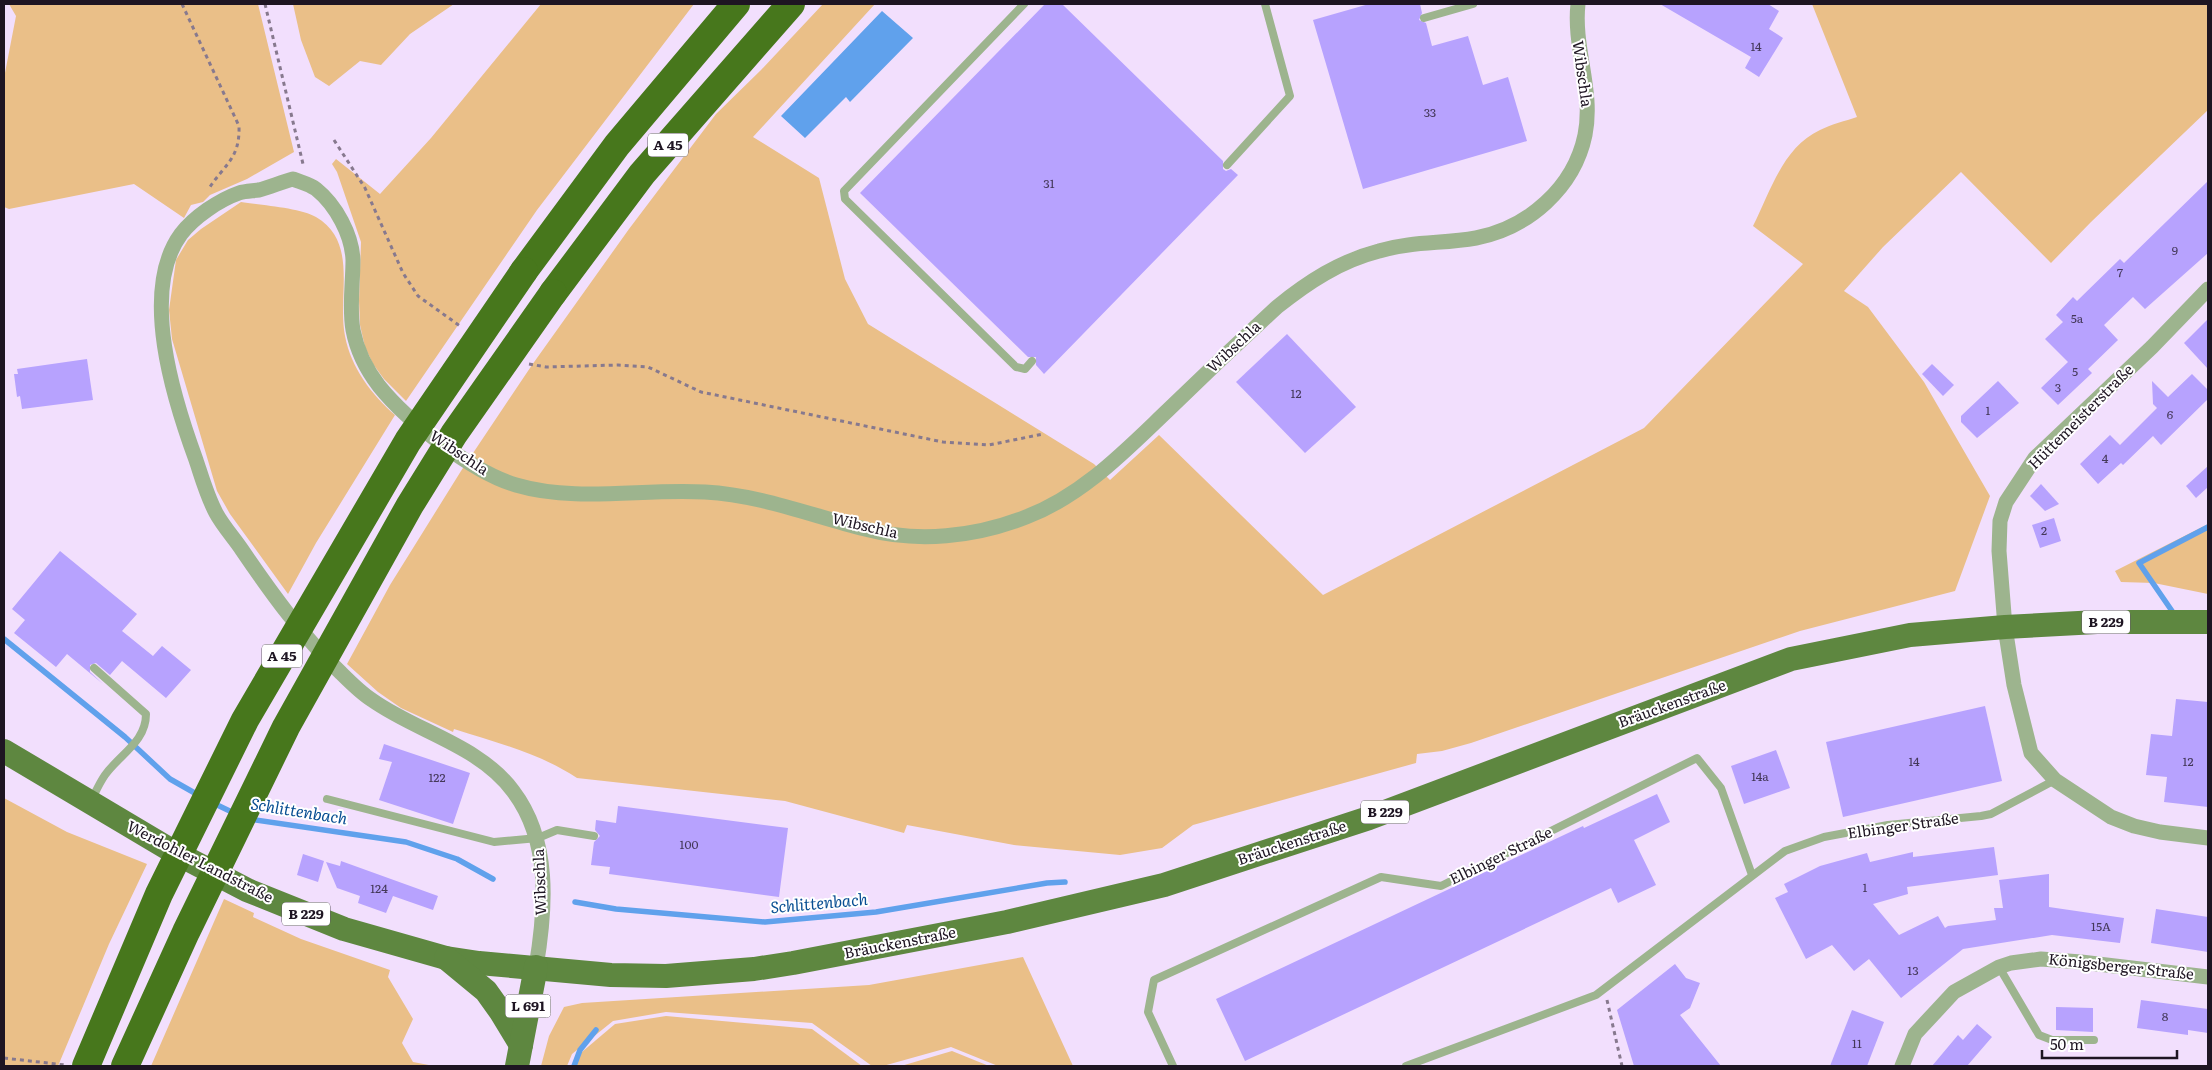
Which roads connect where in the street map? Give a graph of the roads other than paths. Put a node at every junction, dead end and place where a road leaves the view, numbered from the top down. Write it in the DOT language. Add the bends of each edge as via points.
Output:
graph roads {
  1 [pos="736,4"];
  2 [pos="791,4"];
  3 [pos="1024,4"];
  4 [pos="1265,4"];
  5 [pos="1473,4"];
  6 [pos="1578,4"];
  7 [pos="1424,18"];
  8 [pos="1227,165"];
  9 [pos="2208,290"];
  10 [pos="1032,361"];
  11 [pos="2208,622"];
  12 [pos="2005,627"];
  13 [pos="94,668"];
  14 [pos="4,751"];
  15 [pos="2055,780"];
  16 [pos="326,799"];
  17 [pos="89,803"];
  18 [pos="594,836"];
  19 [pos="538,838"];
  20 [pos="2208,838"];
  21 [pos="1752,875"];
  22 [pos="446,958"];
  23 [pos="536,967"];
  24 [pos="1999,967"];
  25 [pos="2208,977"];
  26 [pos="2094,1040"];
  27 [pos="519,1056"];
  28 [pos="86,1066"];
  29 [pos="125,1066"];
  30 [pos="1173,1066"];
  31 [pos="1406,1066"];
  32 [pos="1902,1066"];
  1 -- 28 [label="highway, A 45, bridge" via="618,145 524,272 408,441 245,720 159,894"];
  2 -- 29 [label="highway, A 45, bridge" via="642,174 454,434 410,505 286,727"];
  3 -- 10 [label="lane" via="844,192 845,199 1016,367 1025,369"];
  4 -- 8 [label="lane" via="1290,96"];
  5 -- 7 [label="lane"];
  6 -- 19 [label="street, Wibschla" via="1577,43 1586,78 1585,136 1572,170 1558,191 1535,212 1495,233 1474,238 1416,242 1381,250 1356,257 1324,274 1277,307 1116,458 1074,492 1028,517 964,534 899,535 867,530 760,500 708,492 556,493 499,479 468,462 400,409 361,360 353,328 353,257 349,238 340,219 318,191 293,179 259,190 240,192 218,202 183,232 170,251 166,264 162,330 186,429 217,514 280,606 340,672 372,701 492,768 513,791"];
  9 -- 12 [label="street, Hüttemeisterstraße" via="2035,458 2013,488 2000,521 2000,584"];
  11 -- 12 [label="main road, Bräuckenstraße / B 229" via="2097,622"];
  12 -- 15 [label="street" via="2014,685 2031,753"];
  12 -- 23 [label="main road, Bräuckenstraße / B 229" via="1910,635 1791,659 1369,818 1164,885 1008,922 754,969 657,976"];
  13 -- 17 [label="lane" via="146,714 146,727 106,775"];
  14 -- 17 [label="main road, Werdohler Landstraße / B 229"];
  15 -- 20 [label="street" via="2111,817 2134,826"];
  15 -- 21 [label="lane, Elbinger Straße" via="1991,814 1888,825 1824,838 1785,851"];
  16 -- 19 [label="lane" via="494,842"];
  17 -- 22 [label="main road, Werdohler Landstraße / B 229" via="247,890 344,929"];
  18 -- 19 [label="lane" via="557,830"];
  19 -- 23 [label="street, Wibschla" via="542,932"];
  21 -- 30 [label="lane, Elbinger Straße" via="1721,788 1697,758 1441,886 1381,876 1154,980 1148,1012"];
  21 -- 31 [label="lane, Elbinger Straße" via="1604,990"];
  22 -- 23 [label="main road, Werdohler Landstraße / B 229"];
  22 -- 27 [label="main road, B 229" via="486,992 501,1012"];
  23 -- 27 [label="main road, L 691"];
  24 -- 25 [label="street, Königsberger Straße" via="2040,959"];
  24 -- 26 [label="lane" via="2039,1035 2052,1040"];
  24 -- 32 [label="street, Königsberger Straße" via="1954,992 1915,1034"];
}
